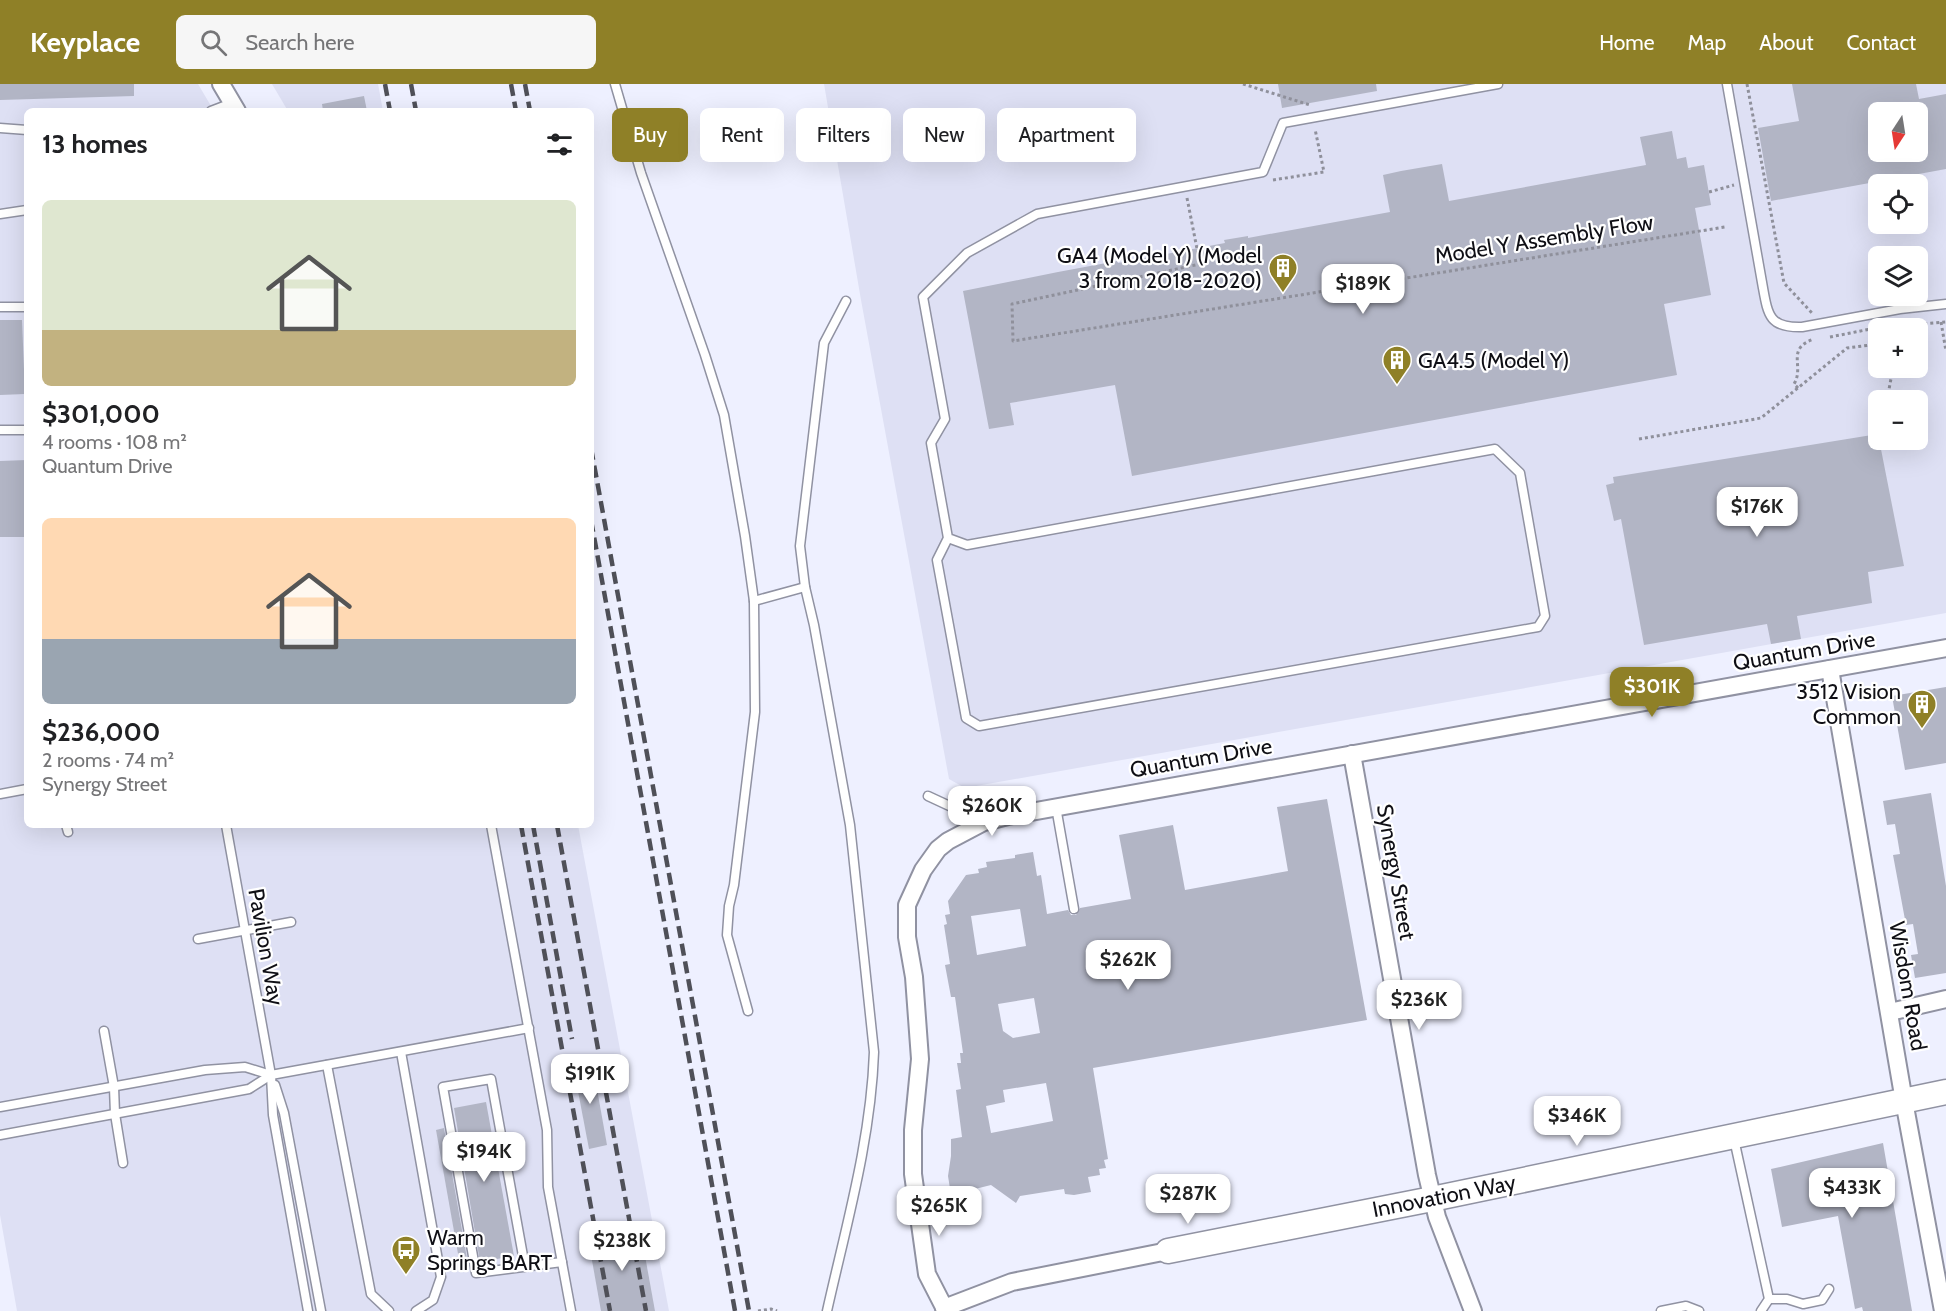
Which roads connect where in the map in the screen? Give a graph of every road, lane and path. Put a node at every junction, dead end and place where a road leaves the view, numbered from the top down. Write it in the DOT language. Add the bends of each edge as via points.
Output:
graph roads {
  1 [pos="221,84"];
  2 [pos="615,84"];
  3 [pos="1243,84"];
  4 [pos="1498,84"];
  5 [pos="1727,84"];
  6 [pos="1748,84"];
  7 [pos="1310,105"];
  8 [pos="234,107"];
  9 [pos="1315,127"];
  10 [pos="0,128"];
  11 [pos="24,130"];
  12 [pos="1267,182"];
  13 [pos="1187,195"];
  14 [pos="24,210"];
  15 [pos="0,214"];
  16 [pos="1725,227"];
  17 [pos="846,301"];
  18 [pos="1946,304"];
  19 [pos="0,307"];
  20 [pos="24,307"];
  21 [pos="1944,322"];
  22 [pos="1822,323"];
  23 [pos="1928,324"];
  24 [pos="1868,329"];
  25 [pos="1834,336"];
  26 [pos="1868,345"];
  27 [pos="1946,351"];
  28 [pos="1798,388"];
  29 [pos="0,430"];
  30 [pos="24,430"];
  31 [pos="1639,439"];
  32 [pos="948,538"];
  33 [pos="805,587"];
  34 [pos="754,601"];
  35 [pos="1946,648"];
  36 [pos="1830,669"];
  37 [pos="1352,754"];
  38 [pos="24,790"];
  39 [pos="0,794"];
  40 [pos="928,796"];
  41 [pos="1056,807"];
  42 [pos="984,822"];
  43 [pos="227,828"];
  44 [pos="492,828"];
  45 [pos="1074,909"];
  46 [pos="291,922"];
  47 [pos="245,930"];
  48 [pos="198,939"];
  49 [pos="1946,999"];
  50 [pos="748,1011"];
  51 [pos="1890,1012"];
  52 [pos="529,1028"];
  53 [pos="104,1031"];
  54 [pos="401,1052"];
  55 [pos="327,1065"];
  56 [pos="271,1075"];
  57 [pos="114,1087"];
  58 [pos="1946,1092"];
  59 [pos="1904,1101"];
  60 [pos="0,1107"];
  61 [pos="115,1113"];
  62 [pos="0,1136"];
  63 [pos="1733,1136"];
  64 [pos="123,1163"];
  65 [pos="1432,1199"];
  66 [pos="1168,1251"];
  67 [pos="562,1262"];
  68 [pos="525,1267"];
  69 [pos="1828,1289"];
  70 [pos="1769,1299"];
  71 [pos="1943,1304"];
  72 [pos="945,1309"];
  73 [pos="308,1311"];
  74 [pos="321,1311"];
  75 [pos="389,1311"];
  76 [pos="416,1311"];
  77 [pos="571,1311"];
  78 [pos="758,1311"];
  79 [pos="777,1311"];
  80 [pos="827,1311"];
  81 [pos="1473,1311"];
  82 [pos="1661,1311"];
  83 [pos="1699,1311"];
  84 [pos="1761,1311"];
  1 -- 8 [label="street"];
  2 -- 34 [label="lane" via="641,173 724,416"];
  3 -- 7 [label="path"];
  4 -- 32 [label="lane" via="1283,123 1263,172 1038,214 967,253 923,297 945,419 931,443"];
  5 -- 22 [label="lane" via="1769,314 1788,327"];
  6 -- 22 [label="path" via="1784,285"];
  9 -- 12 [label="path" via="1324,172"];
  10 -- 11 [label="lane"];
  13 -- 16 [label="path, Model Y Assembly Flow" via="1200,264 1012,304 1013,341"];
  14 -- 15 [label="lane"];
  17 -- 33 [label="lane" via="824,342 801,527"];
  18 -- 22 [label="lane"];
  19 -- 20 [label="lane"];
  21 -- 23 [label="path"];
  21 -- 27 [label="path"];
  22 -- 25 [label="path"];
  24 -- 25 [label="path"];
  25 -- 28 [label="path" via="1807,342 1799,349 1794,384"];
  26 -- 28 [label="path" via="1847,348"];
  28 -- 31 [label="path" via="1761,418"];
  29 -- 30 [label="lane"];
  32 -- 32 [label="lane" via="967,545 1495,449 1520,473 1545,616 1538,627 979,726 966,718 937,560"];
  33 -- 34 [label="lane"];
  33 -- 80 [label="lane" via="850,825 874,1052 868,1126"];
  34 -- 50 [label="lane" via="754,712 727,934"];
  35 -- 36 [label="street, Quantum Drive"];
  36 -- 37 [label="street, Quantum Drive"];
  36 -- 51 [label="street, Wisdom Road"];
  37 -- 41 [label="street, Quantum Drive"];
  37 -- 65 [label="street, Synergy Street"];
  38 -- 39 [label="lane"];
  40 -- 42 [label="lane"];
  41 -- 42 [label="street, Quantum Drive"];
  41 -- 45 [label="lane"];
  42 -- 72 [label="street, Quantum Drive" via="959,833 938,849 923,870 908,905 907,937 920,1059 913,1174 927,1274"];
  43 -- 47 [label="lane, Pavilion Way"];
  44 -- 52 [label="lane"];
  46 -- 47 [label="lane"];
  47 -- 48 [label="lane"];
  47 -- 56 [label="lane, Pavilion Way"];
  49 -- 51 [label="street"];
  51 -- 59 [label="street, Wisdom Road"];
  52 -- 54 [label="lane"];
  52 -- 67 [label="lane" via="547,1130 548,1187"];
  53 -- 57 [label="lane"];
  54 -- 55 [label="lane"];
  54 -- 76 [label="lane" via="441,1277 433,1300"];
  55 -- 56 [label="lane"];
  55 -- 75 [label="lane" via="371,1294"];
  56 -- 57 [label="lane" via="245,1067 225,1068"];
  56 -- 61 [label="lane" via="249,1089"];
  56 -- 73 [label="lane, Pavilion Way" via="273,1114"];
  56 -- 74 [label="lane, Pavilion Way" via="284,1113"];
  57 -- 60 [label="lane"];
  57 -- 61 [label="lane"];
  58 -- 59 [label="street, Innovation Way"];
  59 -- 63 [label="street, Innovation Way"];
  59 -- 71 [label="street, Wisdom Road"];
  61 -- 62 [label="lane"];
  61 -- 64 [label="lane"];
  63 -- 65 [label="street, Innovation Way"];
  63 -- 70 [label="lane"];
  65 -- 66 [label="street, Innovation Way"];
  65 -- 81 [label="street, Synergy Street"];
  66 -- 72 [label="street, Innovation Way" via="1012,1282"];
  67 -- 68 [label="lane"];
  67 -- 77 [label="lane"];
  68 -- 68 [label="lane" via="491,1079 443,1087 476,1273"];
  69 -- 70 [label="lane" via="1822,1300 1803,1304"];
  70 -- 84 [label="lane"];
  78 -- 79 [label="path"];
  82 -- 83 [label="lane" via="1686,1306"];
}
